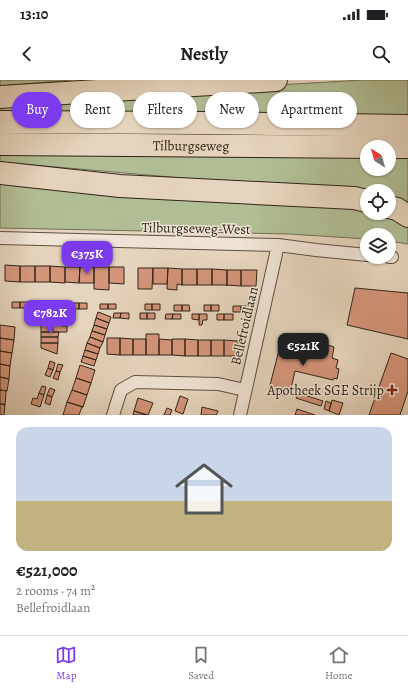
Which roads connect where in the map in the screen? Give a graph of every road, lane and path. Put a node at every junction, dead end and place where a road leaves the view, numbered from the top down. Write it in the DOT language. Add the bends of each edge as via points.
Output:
graph roads {
  1 [pos="276,80"];
  2 [pos="0,98"];
  3 [pos="0,122"];
  4 [pos="408,126"];
  5 [pos="0,144"];
  6 [pos="360,147"];
  7 [pos="396,147"];
  8 [pos="408,147"];
  9 [pos="0,173"];
  10 [pos="360,199"];
  11 [pos="396,209"];
  12 [pos="408,216"];
  13 [pos="0,238"];
  14 [pos="278,245"];
  15 [pos="360,254"];
  16 [pos="245,390"];
  17 [pos="113,415"];
  18 [pos="240,415"];
  1 -- 2 [label="highway"];
  3 -- 4 [label="highway, Tilburgseweg"];
  5 -- 6 [label="highway, Tilburgseweg"];
  7 -- 8 [label="highway"];
  9 -- 10 [label="highway" via="120,186"];
  11 -- 12 [label="highway"];
  13 -- 14 [label="street, Tilburgseweg-West"];
  14 -- 15 [label="street, Tilburgseweg-West"];
  14 -- 16 [label="street, Bellefroidlaan"];
  16 -- 17 [label="street" via="218,384 135,382 121,390"];
  16 -- 18 [label="street, Bellefroidlaan"];
}
